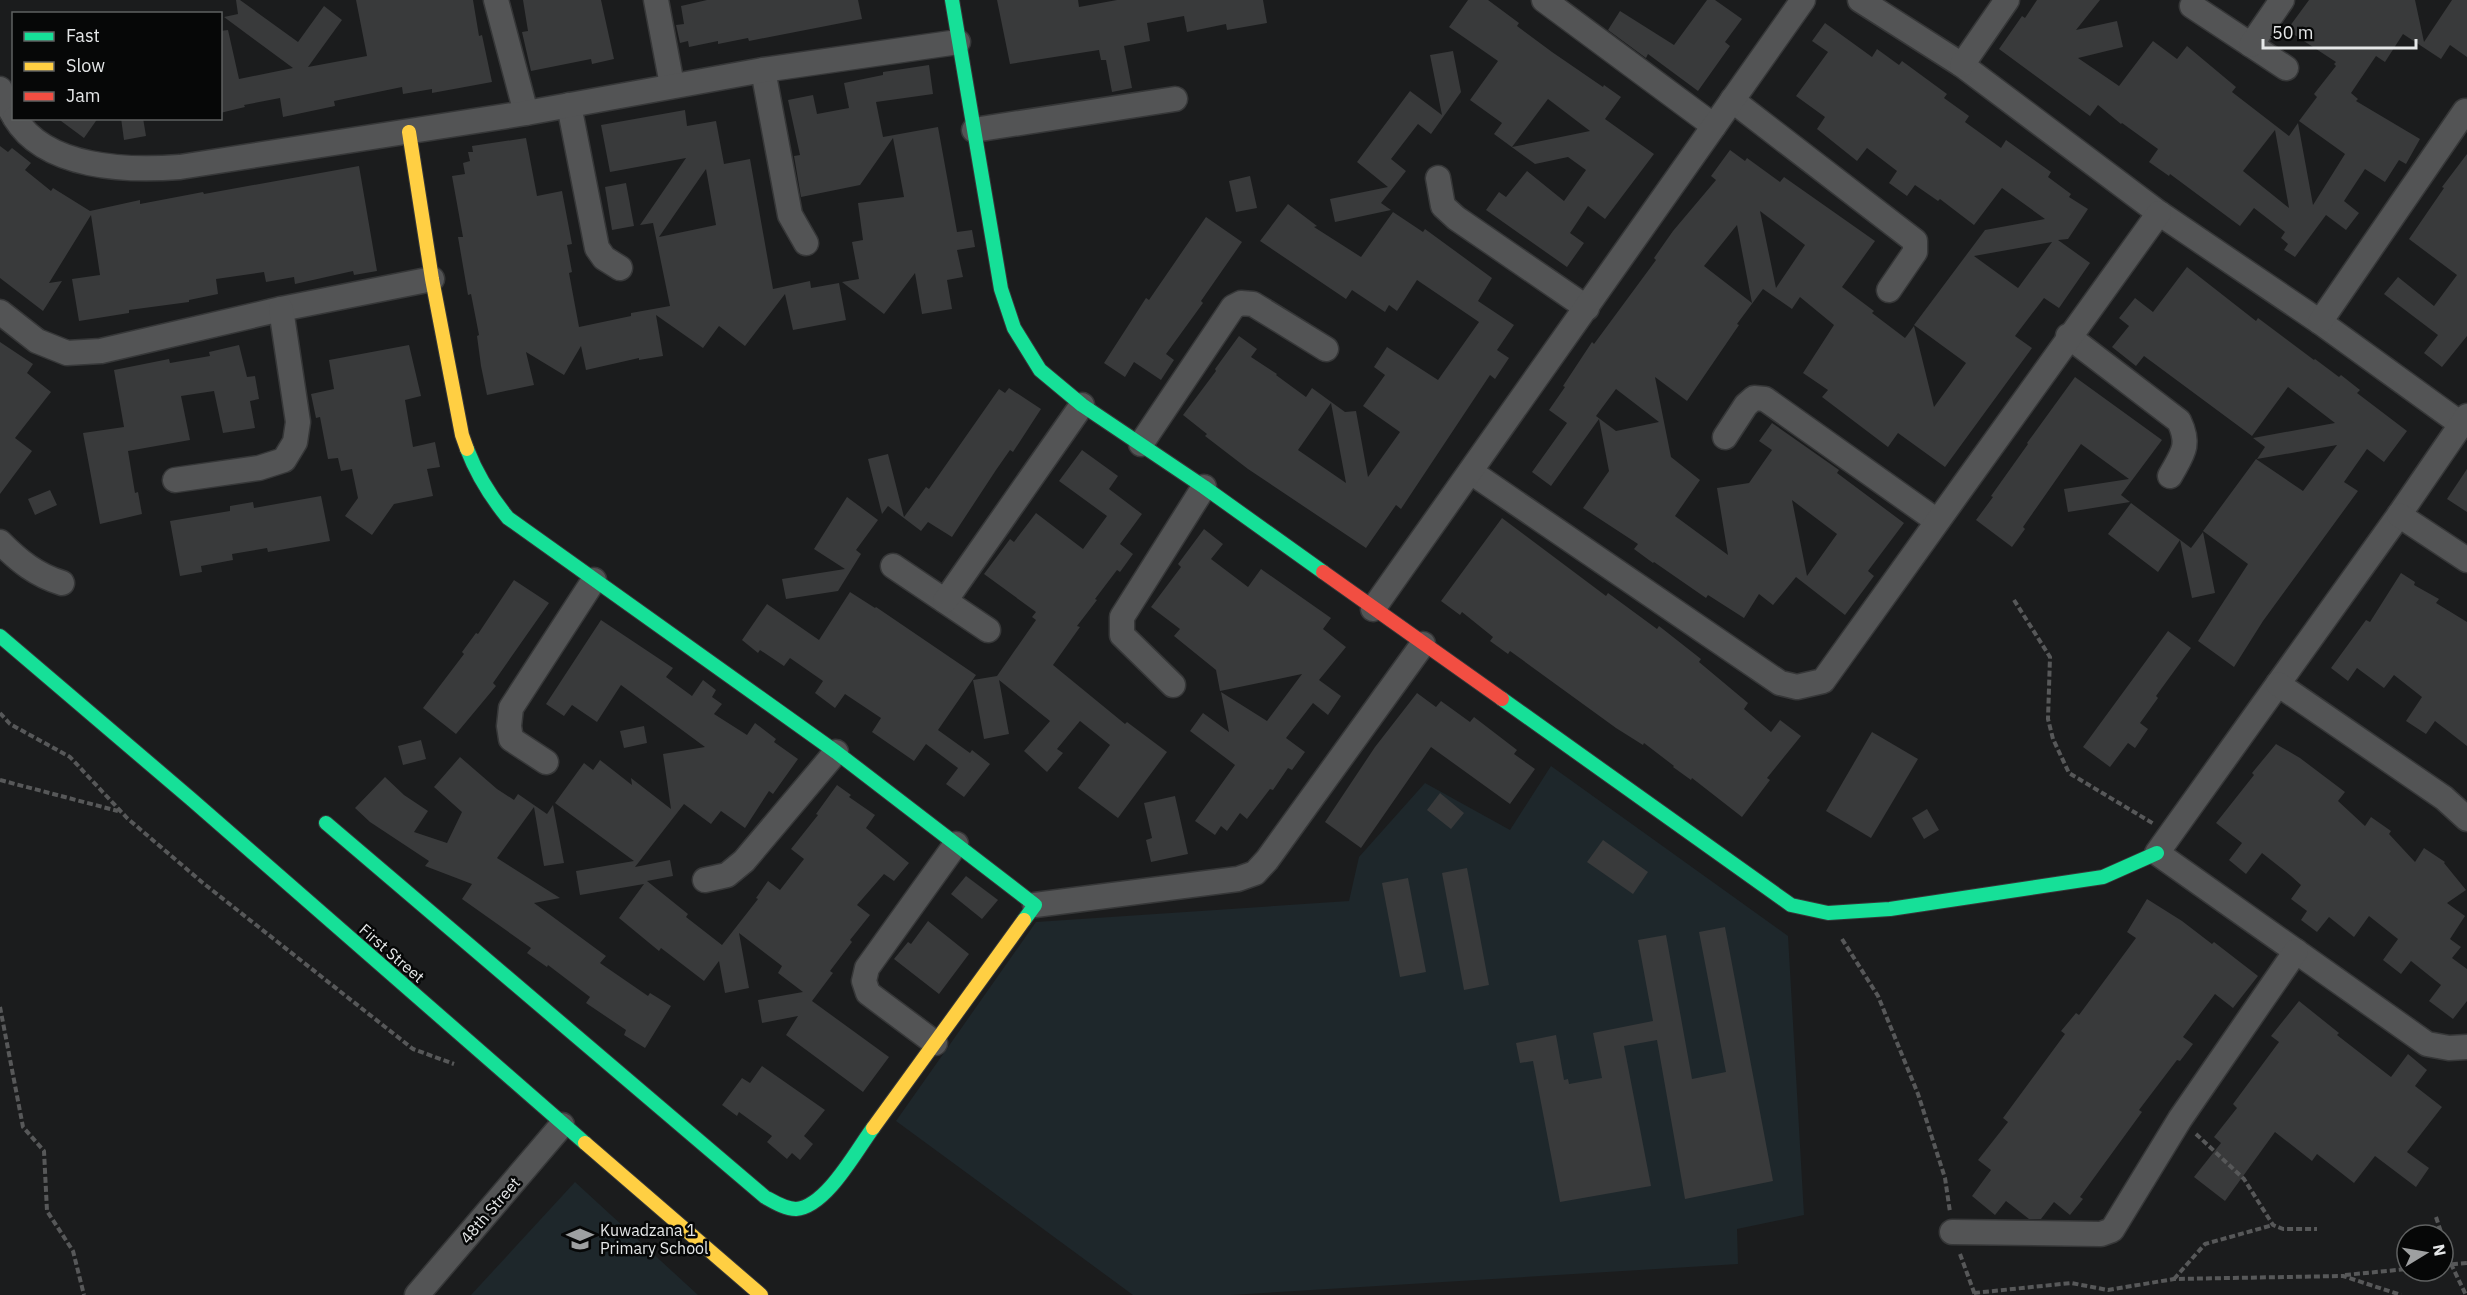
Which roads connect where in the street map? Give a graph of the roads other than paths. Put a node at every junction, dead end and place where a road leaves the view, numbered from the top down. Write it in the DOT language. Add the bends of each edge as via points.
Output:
graph roads {
  1 [pos="496,0"];
  2 [pos="656,0"];
  3 [pos="952,0"];
  4 [pos="1544,0"];
  5 [pos="1803,0"];
  6 [pos="1860,0"];
  7 [pos="2007,0"];
  8 [pos="2282,0"];
  9 [pos="2192,6"];
  10 [pos="958,42"];
  11 [pos="2251,45"];
  12 [pos="1962,65"];
  13 [pos="2286,68"];
  14 [pos="763,70"];
  15 [pos="672,85"];
  16 [pos="0,89"];
  17 [pos="1175,99"];
  18 [pos="1732,100"];
  19 [pos="569,105"];
  20 [pos="2465,111"];
  21 [pos="526,113"];
  22 [pos="12,114"];
  23 [pos="16,120"];
  24 [pos="1714,126"];
  25 [pos="974,130"];
  26 [pos="409,132"];
  27 [pos="1438,178"];
  28 [pos="2158,213"];
  29 [pos="806,243"];
  30 [pos="620,268"];
  31 [pos="432,279"];
  32 [pos="1889,290"];
  33 [pos="1587,308"];
  34 [pos="281,309"];
  35 [pos="0,312"];
  36 [pos="2320,322"];
  37 [pos="2068,336"];
  38 [pos="1326,349"];
  39 [pos="1082,405"];
  40 [pos="2464,420"];
  41 [pos="1725,437"];
  42 [pos="1141,444"];
  43 [pos="1471,472"];
  44 [pos="2170,477"];
  45 [pos="176,480"];
  46 [pos="1204,487"];
  47 [pos="2400,515"];
  48 [pos="1937,521"];
  49 [pos="0,543"];
  50 [pos="2467,560"];
  51 [pos="894,566"];
  52 [pos="594,580"];
  53 [pos="62,583"];
  54 [pos="945,601"];
  55 [pos="1373,609"];
  56 [pos="988,630"];
  57 [pos="0,636"];
  58 [pos="1423,644"];
  59 [pos="2278,684"];
  60 [pos="1173,685"];
  61 [pos="836,752"];
  62 [pos="546,762"];
  63 [pos="2467,819"];
  64 [pos="326,823"];
  65 [pos="956,844"];
  66 [pos="2157,853"];
  67 [pos="705,880"];
  68 [pos="1035,905"];
  69 [pos="2296,951"];
  70 [pos="935,1043"];
  71 [pos="2467,1047"];
  72 [pos="562,1125"];
  73 [pos="1953,1232"];
  74 [pos="417,1295"];
  75 [pos="761,1295"];
  1 -- 21 [label="street"];
  2 -- 15 [label="street"];
  3 -- 10 [label="street"];
  4 -- 24 [label="street"];
  5 -- 18 [label="street"];
  6 -- 12 [label="street"];
  7 -- 12 [label="street"];
  8 -- 11 [label="street"];
  9 -- 11 [label="street"];
  10 -- 14 [label="street"];
  10 -- 25 [label="street"];
  11 -- 13 [label="street"];
  12 -- 28 [label="street"];
  14 -- 15 [label="street"];
  14 -- 29 [label="street" via="790,215"];
  15 -- 19 [label="street"];
  16 -- 22 [label="street"];
  17 -- 25 [label="street"];
  18 -- 24 [label="street"];
  18 -- 32 [label="street" via="1915,241 1915,252"];
  19 -- 21 [label="street"];
  19 -- 30 [label="street" via="597,248"];
  20 -- 36 [label="street"];
  21 -- 26 [label="street"];
  23 -- 26 [label="street" via="44,146 71,158 107,167 146,170"];
  24 -- 33 [label="street"];
  25 -- 39 [label="street" via="1001,289 1014,328 1040,370"];
  26 -- 31 [label="street"];
  27 -- 33 [label="street" via="1443,206 1456,218"];
  28 -- 36 [label="street"];
  28 -- 37 [label="street"];
  31 -- 34 [label="street"];
  31 -- 52 [label="street" via="462,435 474,468 507,518"];
  33 -- 43 [label="street"];
  34 -- 35 [label="street" via="101,351 67,353 37,341"];
  34 -- 45 [label="street" via="298,422 295,442 284,460 259,468"];
  36 -- 40 [label="street"];
  37 -- 44 [label="street" via="2180,421 2186,446"];
  37 -- 48 [label="street"];
  38 -- 42 [label="street" via="1253,304 1241,303 1233,308"];
  39 -- 42 [label="street"];
  39 -- 54 [label="street"];
  40 -- 47 [label="street"];
  41 -- 48 [label="street" via="1746,405 1754,398 1765,399"];
  42 -- 46 [label="street"];
  43 -- 48 [label="street" via="1780,683 1797,687 1823,681"];
  43 -- 55 [label="street"];
  46 -- 55 [label="street"];
  46 -- 60 [label="street" via="1122,617 1122,635"];
  47 -- 50 [label="street"];
  47 -- 59 [label="street"];
  49 -- 53 [label="street" via="24,565"];
  51 -- 54 [label="street"];
  52 -- 61 [label="street"];
  52 -- 62 [label="street" via="511,708 511,739"];
  54 -- 56 [label="street"];
  55 -- 58 [label="street"];
  57 -- 72 [label="street, First Street" via="159,770"];
  58 -- 66 [label="street" via="1791,905 1805,910 1826,913 1887,908 2103,877"];
  58 -- 68 [label="street" via="1255,873 1238,879"];
  59 -- 63 [label="street" via="2444,798"];
  59 -- 66 [label="street"];
  61 -- 65 [label="street"];
  61 -- 67 [label="street" via="744,861 727,875"];
  64 -- 70 [label="street" via="765,1197 785,1209 806,1208 824,1195"];
  65 -- 68 [label="street"];
  65 -- 70 [label="street" via="867,968 864,981 868,993"];
  66 -- 69 [label="street"];
  68 -- 70 [label="street"];
  69 -- 71 [label="street" via="2427,1044"];
  69 -- 73 [label="street" via="2180,1119 2112,1230"];
  72 -- 74 [label="street, 48th Street"];
  72 -- 75 [label="street, First Street"];
}
